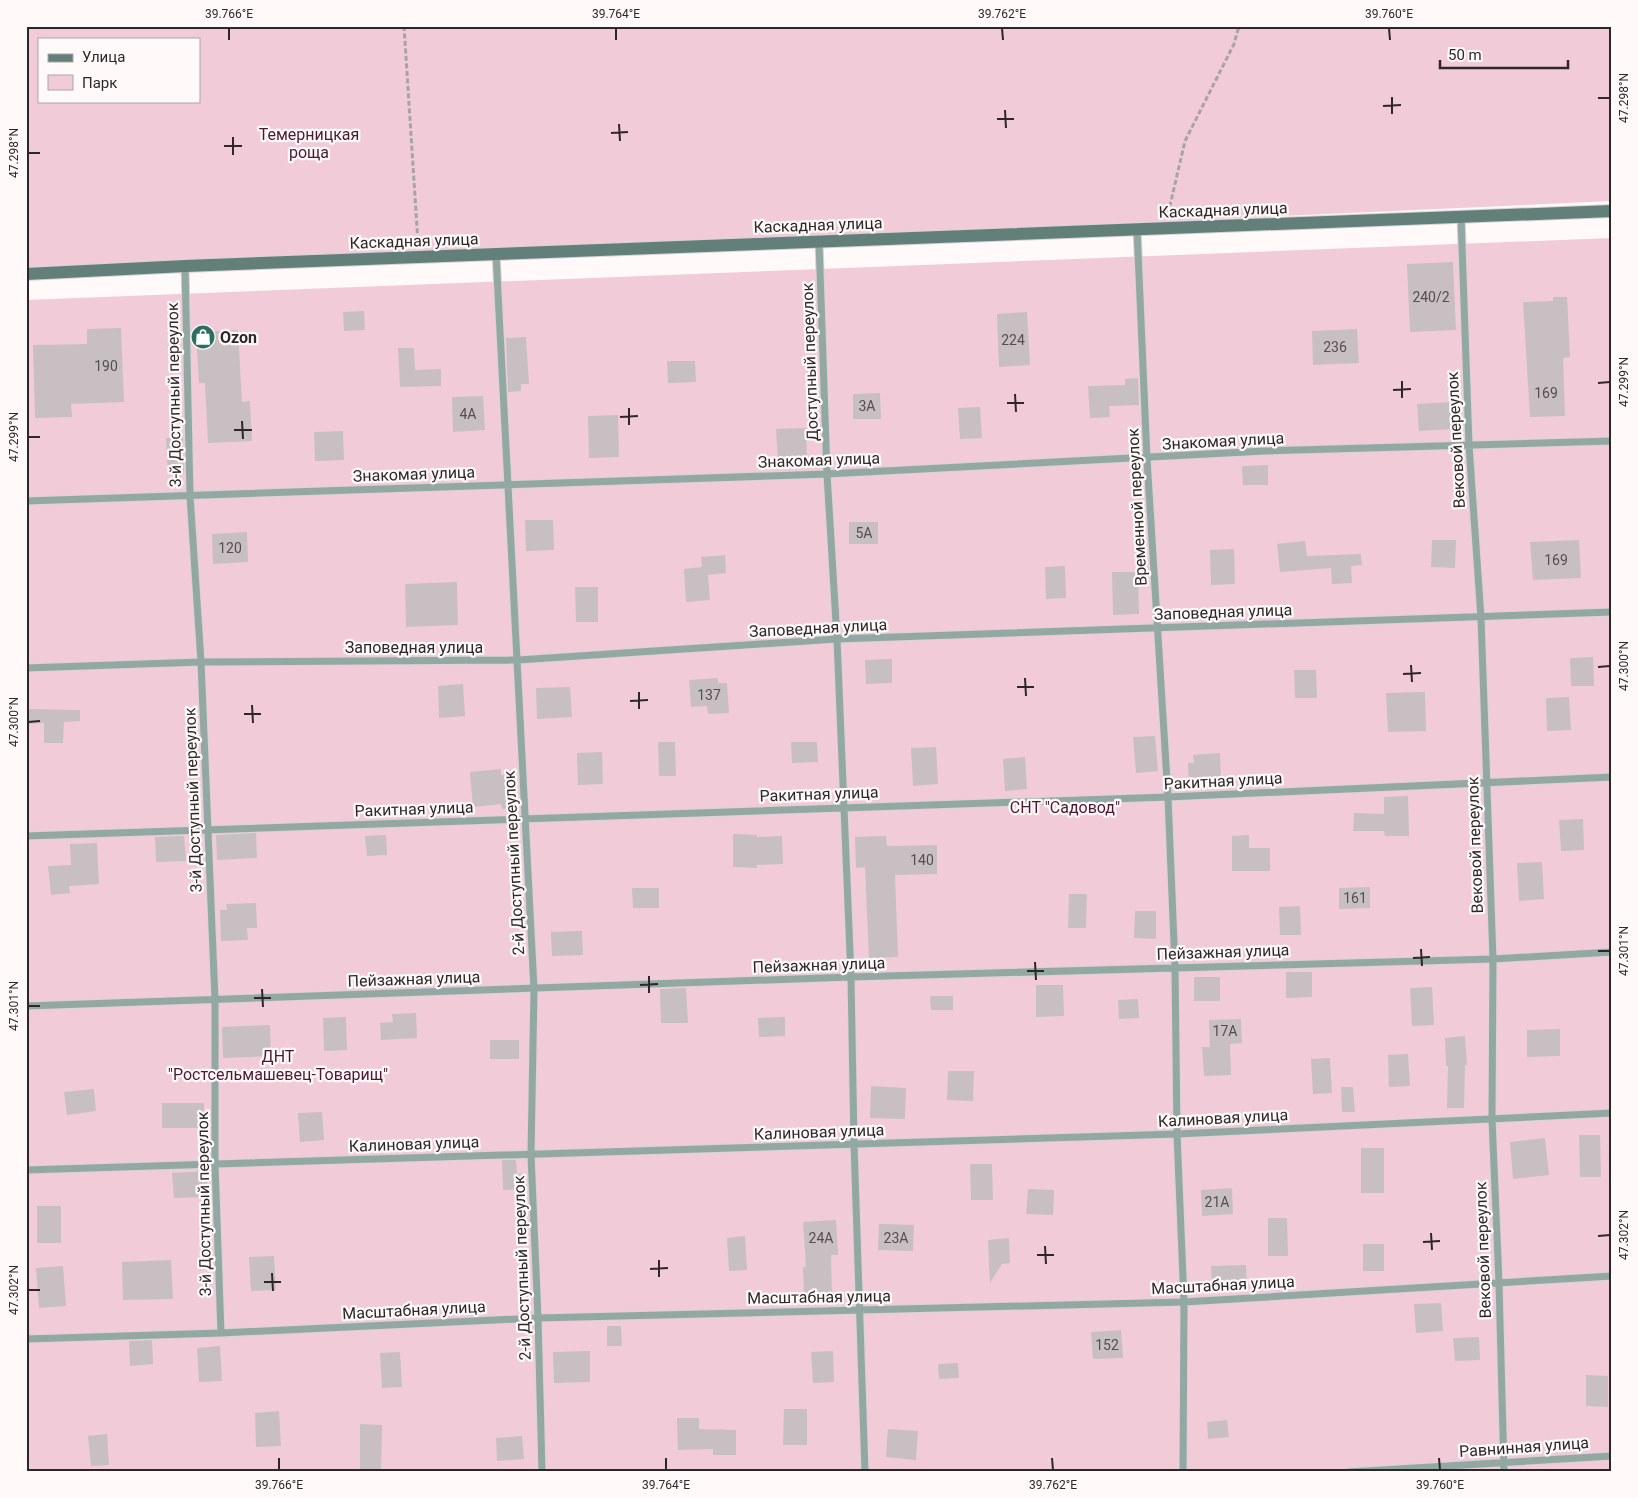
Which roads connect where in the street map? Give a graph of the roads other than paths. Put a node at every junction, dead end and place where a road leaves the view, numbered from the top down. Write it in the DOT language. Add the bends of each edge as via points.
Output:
graph roads {
  1 [pos="1612,211"];
  2 [pos="1461,217"];
  3 [pos="1138,230"];
  4 [pos="819,242"];
  5 [pos="496,254"];
  6 [pos="185,266"];
  7 [pos="26,274"];
  8 [pos="1612,441"];
  9 [pos="1469,445"];
  10 [pos="1147,459"];
  11 [pos="827,474"];
  12 [pos="507,485"];
  13 [pos="190,496"];
  14 [pos="26,501"];
  15 [pos="1612,612"];
  16 [pos="1481,618"];
  17 [pos="1158,628"];
  18 [pos="837,640"];
  19 [pos="518,660"];
  20 [pos="201,662"];
  21 [pos="26,668"];
  22 [pos="1612,777"];
  23 [pos="1486,782"];
  24 [pos="1168,797"];
  25 [pos="843,807"];
  26 [pos="525,819"];
  27 [pos="208,830"];
  28 [pos="26,836"];
  29 [pos="1612,952"];
  30 [pos="1494,959"];
  31 [pos="1175,967"];
  32 [pos="851,977"];
  33 [pos="534,989"];
  34 [pos="215,1000"];
  35 [pos="26,1006"];
  36 [pos="1612,1113"];
  37 [pos="1492,1119"];
  38 [pos="1177,1134"];
  39 [pos="854,1144"];
  40 [pos="531,1155"];
  41 [pos="215,1164"];
  42 [pos="26,1170"];
  43 [pos="1612,1276"];
  44 [pos="1499,1283"];
  45 [pos="1184,1302"];
  46 [pos="860,1310"];
  47 [pos="538,1318"];
  48 [pos="220,1333"];
  49 [pos="26,1339"];
  50 [pos="1612,1456"];
  51 [pos="1504,1463"];
  52 [pos="542,1472"];
  53 [pos="865,1472"];
  54 [pos="1183,1472"];
  55 [pos="1349,1472"];
  56 [pos="1504,1472"];
  1 -- 2 [label="street, Каскадная улица"];
  2 -- 3 [label="street, Каскадная улица"];
  2 -- 9 [label="lane, Вековой переулок"];
  3 -- 4 [label="street, Каскадная улица"];
  3 -- 10 [label="lane, Временной переулок"];
  4 -- 5 [label="street, Каскадная улица"];
  4 -- 11 [label="lane, Доступный переулок"];
  5 -- 6 [label="street, Каскадная улица"];
  5 -- 12 [label="lane, 2-й Доступный переулок"];
  6 -- 7 [label="street, Каскадная улица"];
  6 -- 13 [label="lane, 3-й Доступный переулок"];
  8 -- 9 [label="lane, Знакомая улица"];
  9 -- 10 [label="lane, Знакомая улица" via="1265,451"];
  9 -- 16 [label="lane, Вековой переулок"];
  10 -- 11 [label="lane, Знакомая улица"];
  10 -- 17 [label="lane, Временной переулок"];
  11 -- 12 [label="lane, Знакомая улица"];
  11 -- 18 [label="lane, Доступный переулок"];
  12 -- 13 [label="lane, Знакомая улица"];
  12 -- 19 [label="lane, 2-й Доступный переулок"];
  13 -- 14 [label="lane, Знакомая улица"];
  13 -- 20 [label="lane, 3-й Доступный переулок"];
  15 -- 16 [label="lane, Заповедная улица"];
  16 -- 17 [label="lane, Заповедная улица"];
  16 -- 23 [label="lane, Вековой переулок"];
  17 -- 18 [label="lane, Заповедная улица"];
  17 -- 24 [label="lane, Временной переулок"];
  18 -- 19 [label="lane, Заповедная улица"];
  18 -- 25 [label="lane, Доступный переулок"];
  19 -- 20 [label="lane, Заповедная улица"];
  19 -- 26 [label="lane, 2-й Доступный переулок"];
  20 -- 21 [label="lane, Заповедная улица"];
  20 -- 27 [label="lane, 3-й Доступный переулок"];
  22 -- 23 [label="lane, Ракитная улица"];
  23 -- 24 [label="lane, Ракитная улица"];
  23 -- 30 [label="lane, Вековой переулок"];
  24 -- 25 [label="lane, Ракитная улица"];
  24 -- 31 [label="lane, Временной переулок"];
  25 -- 26 [label="lane, Ракитная улица"];
  25 -- 32 [label="lane, Доступный переулок"];
  26 -- 27 [label="lane, Ракитная улица"];
  26 -- 33 [label="lane, 2-й Доступный переулок"];
  27 -- 28 [label="lane, Ракитная улица"];
  27 -- 34 [label="lane, 3-й Доступный переулок"];
  29 -- 30 [label="lane, Пейзажная улица"];
  30 -- 31 [label="lane, Пейзажная улица"];
  30 -- 37 [label="lane, Вековой переулок"];
  31 -- 32 [label="lane, Пейзажная улица"];
  31 -- 38 [label="lane, Временной переулок"];
  32 -- 33 [label="lane, Пейзажная улица"];
  32 -- 39 [label="lane, Доступный переулок"];
  33 -- 34 [label="lane, Пейзажная улица"];
  33 -- 40 [label="lane, 2-й Доступный переулок"];
  34 -- 35 [label="lane, Пейзажная улица"];
  34 -- 41 [label="lane, 3-й Доступный переулок"];
  36 -- 37 [label="lane, Калиновая улица"];
  37 -- 38 [label="lane, Калиновая улица"];
  37 -- 44 [label="lane, Вековой переулок"];
  38 -- 39 [label="lane, Калиновая улица"];
  38 -- 45 [label="lane, Временной переулок"];
  39 -- 40 [label="lane, Калиновая улица"];
  39 -- 46 [label="lane, Доступный переулок"];
  40 -- 41 [label="lane, Калиновая улица"];
  40 -- 47 [label="lane, 2-й Доступный переулок"];
  41 -- 42 [label="lane, Калиновая улица"];
  41 -- 48 [label="lane, 3-й Доступный переулок"];
  43 -- 44 [label="lane, Масштабная улица"];
  44 -- 45 [label="lane, Масштабная улица"];
  44 -- 51 [label="lane, Вековой переулок"];
  45 -- 46 [label="lane, Масштабная улица"];
  45 -- 54 [label="lane, Временной переулок"];
  46 -- 47 [label="lane, Масштабная улица"];
  46 -- 53 [label="lane, Доступный переулок"];
  47 -- 48 [label="lane, Масштабная улица"];
  47 -- 52 [label="lane, 2-й Доступный переулок"];
  48 -- 49 [label="lane, Масштабная улица"];
  50 -- 51 [label="lane, Равнинная улица"];
  51 -- 55 [label="lane, Равнинная улица"];
  51 -- 56 [label="lane, Вековой переулок"];
}
